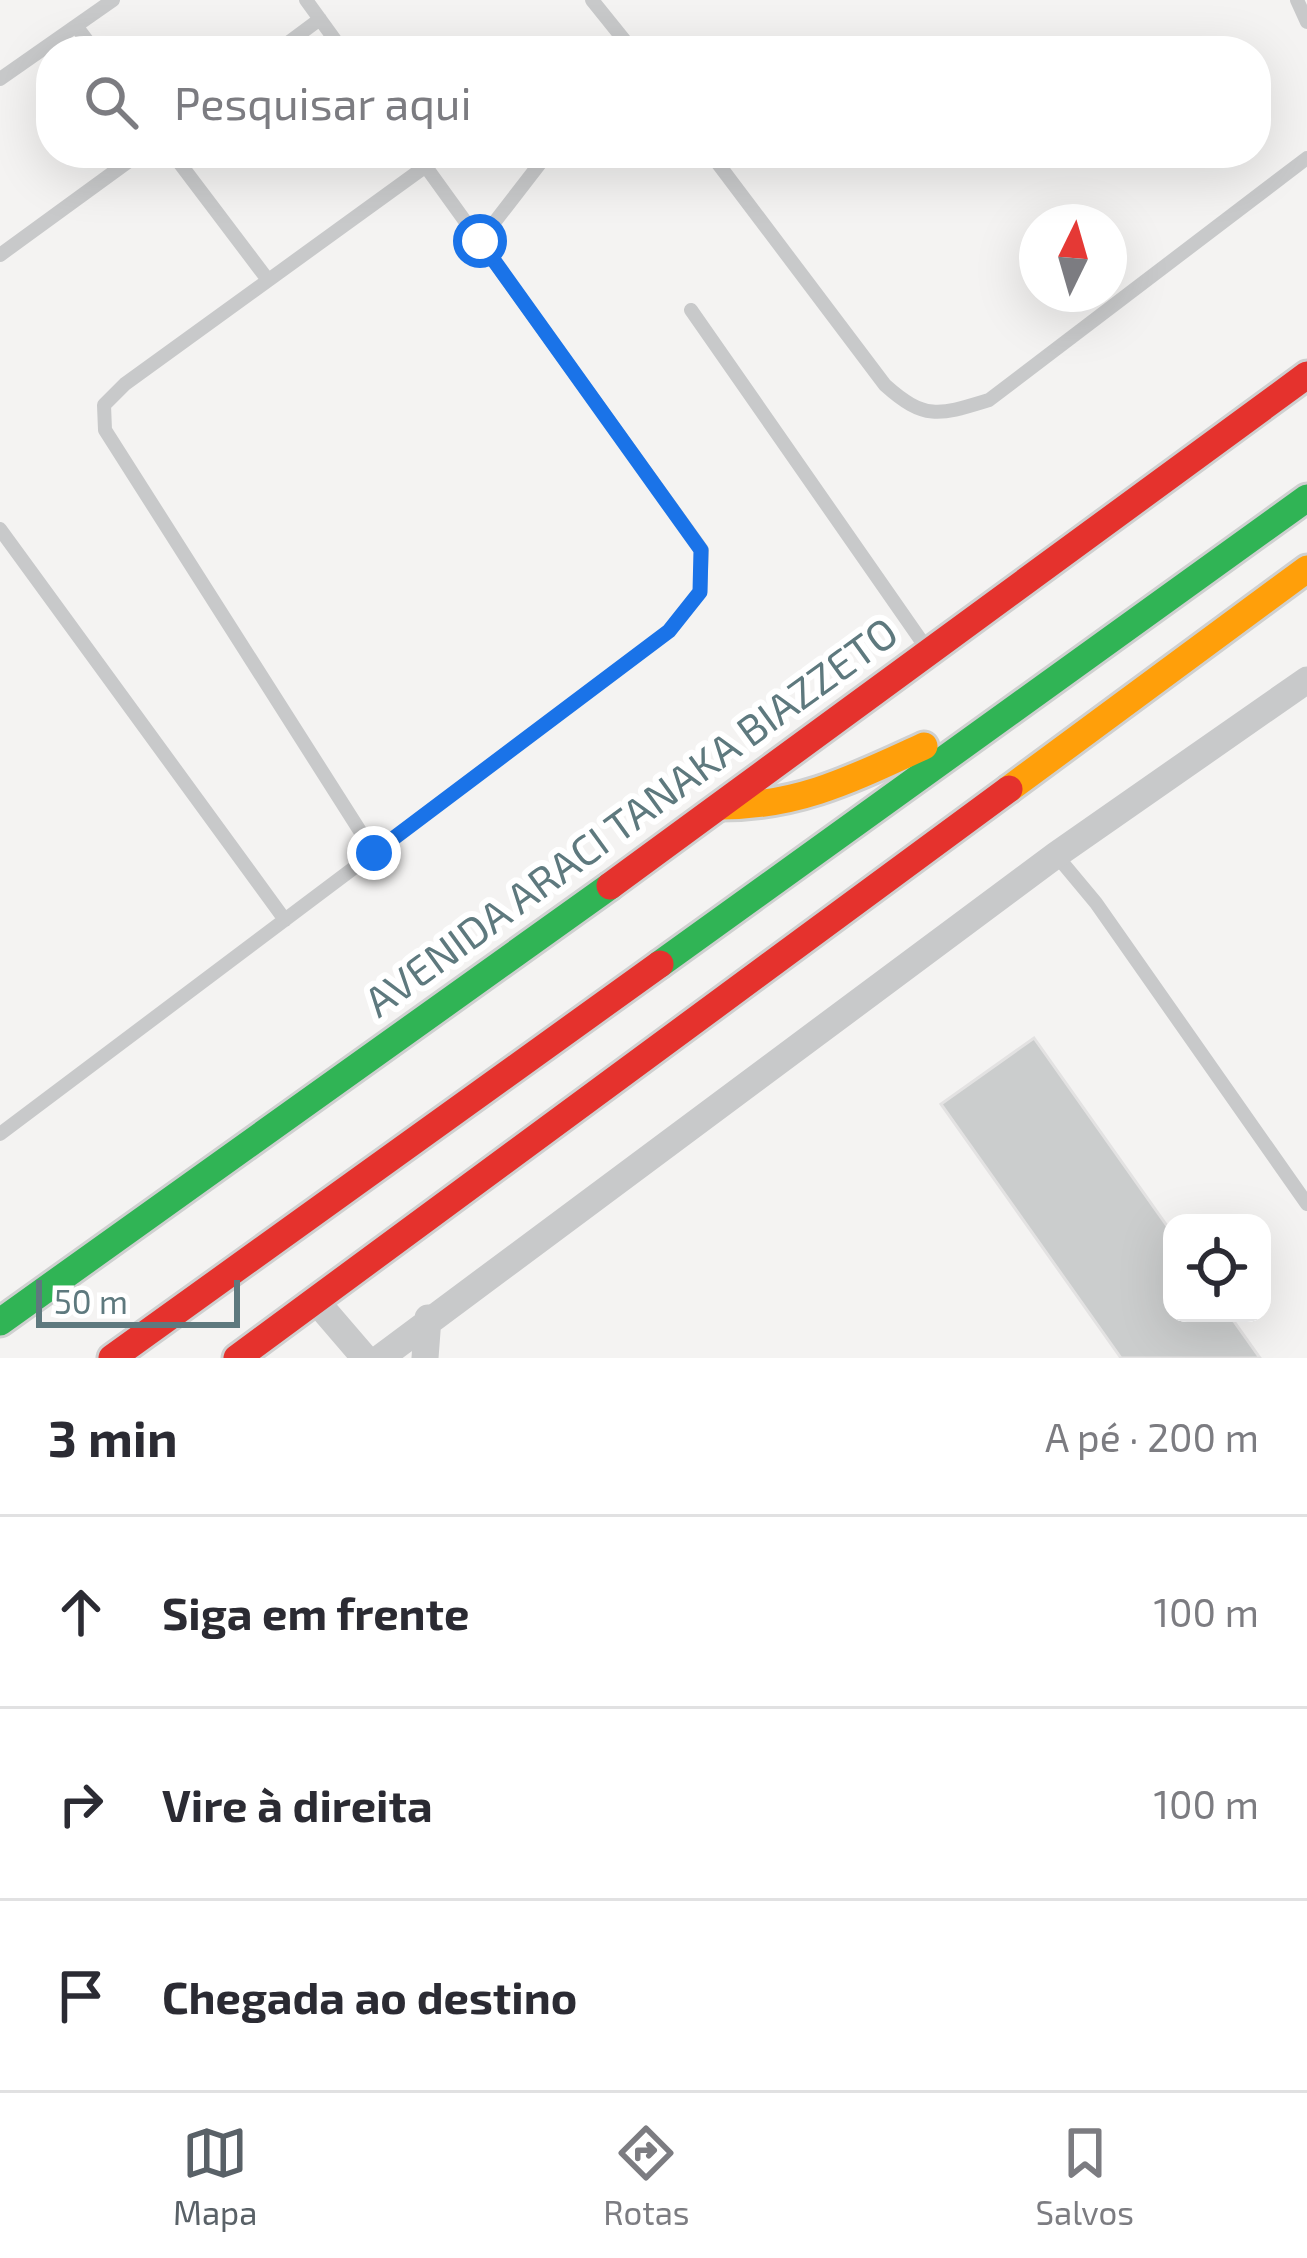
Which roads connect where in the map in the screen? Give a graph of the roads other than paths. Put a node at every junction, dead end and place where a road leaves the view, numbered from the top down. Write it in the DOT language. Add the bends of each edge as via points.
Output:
graph roads {
  1 [pos="113,0"];
  2 [pos="307,0"];
  3 [pos="592,0"];
  4 [pos="1297,0"];
  5 [pos="320,19"];
  6 [pos="1307,22"];
  7 [pos="76,26"];
  8 [pos="62,36"];
  9 [pos="83,36"];
  10 [pos="297,36"];
  11 [pos="332,36"];
  12 [pos="620,36"];
  13 [pos="36,54"];
  14 [pos="0,79"];
  15 [pos="1307,158"];
  16 [pos="119,168"];
  17 [pos="183,168"];
  18 [pos="411,168"];
  19 [pos="427,168"];
  20 [pos="536,168"];
  21 [pos="721,168"];
  22 [pos="480,241"];
  23 [pos="0,255"];
  24 [pos="268,280"];
  25 [pos="692,310"];
  26 [pos="1307,375"];
  27 [pos="1307,498"];
  28 [pos="0,529"];
  29 [pos="1307,569"];
  30 [pos="930,653"];
  31 [pos="1307,680"];
  32 [pos="1028,699"];
  33 [pos="721,806"];
  34 [pos="374,853"];
  35 [pos="1057,855"];
  36 [pos="284,920"];
  37 [pos="0,1134"];
  38 [pos="1307,1204"];
  39 [pos="316,1301"];
  40 [pos="428,1318"];
  41 [pos="0,1322"];
  42 [pos="112,1358"];
  43 [pos="237,1358"];
  44 [pos="365,1358"];
  45 [pos="380,1358"];
  46 [pos="425,1358"];
  1 -- 7 [label="lane"];
  2 -- 5 [label="lane"];
  3 -- 12 [label="lane"];
  4 -- 6 [label="lane"];
  5 -- 10 [label="lane"];
  5 -- 11 [label="lane"];
  7 -- 8 [label="lane"];
  7 -- 9 [label="lane"];
  13 -- 14 [label="lane"];
  15 -- 21 [label="lane" via="989,400 946,413 910,408 885,385"];
  16 -- 23 [label="lane"];
  17 -- 24 [label="lane"];
  18 -- 24 [label="lane"];
  19 -- 22 [label="lane"];
  20 -- 22 [label="lane"];
  22 -- 34 [label="lane" via="701,550 700,592 669,631"];
  24 -- 34 [label="lane" via="125,383 104,405 105,430"];
  25 -- 30 [label="lane"];
  26 -- 30 [label="main road, AVENIDA ARACI TANAKA BIAZZETO"];
  27 -- 32 [label="main road"];
  28 -- 36 [label="lane"];
  29 -- 39 [label="main road"];
  30 -- 33 [label="main road, AVENIDA ARACI TANAKA BIAZZETO"];
  31 -- 35 [label="street"];
  32 -- 33 [label="main road" via="839,785 767,806"];
  32 -- 42 [label="main road"];
  33 -- 41 [label="main road, AVENIDA ARACI TANAKA BIAZZETO"];
  34 -- 36 [label="lane"];
  35 -- 38 [label="lane"];
  35 -- 40 [label="street"];
  36 -- 37 [label="lane"];
  39 -- 43 [label="main road"];
  39 -- 44 [label="street"];
  40 -- 45 [label="street"];
  40 -- 46 [label="street"];
}
